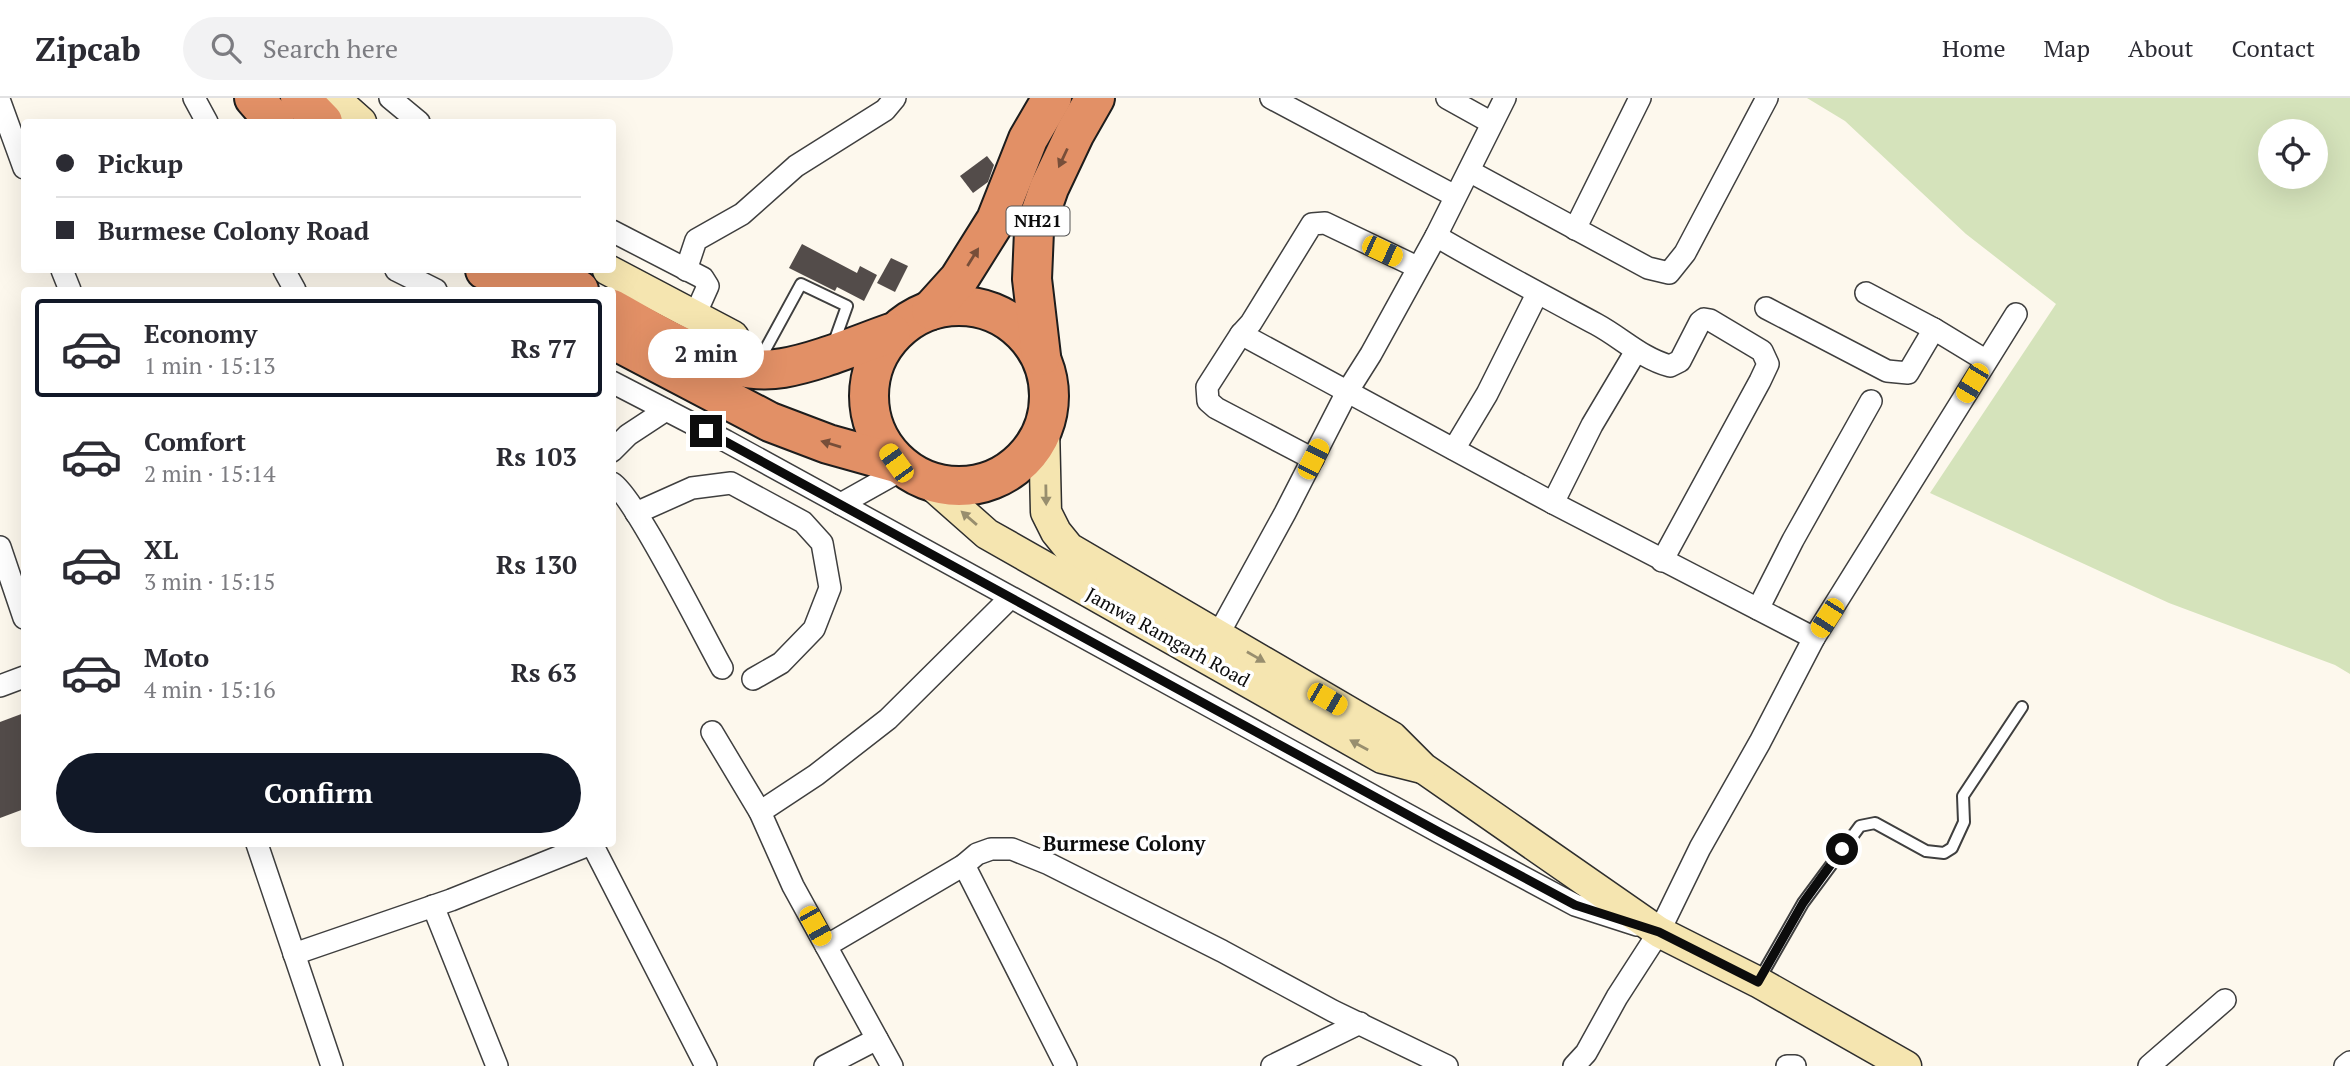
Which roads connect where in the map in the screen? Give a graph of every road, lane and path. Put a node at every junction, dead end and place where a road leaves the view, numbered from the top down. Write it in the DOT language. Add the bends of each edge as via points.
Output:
graph roads {
  1 [pos="254,98"];
  2 [pos="300,98"];
  3 [pos="334,98"];
  4 [pos="390,98"];
  5 [pos="895,98"];
  6 [pos="1052,98"];
  7 [pos="1095,98"];
  8 [pos="1270,98"];
  9 [pos="1447,98"];
  10 [pos="1505,98"];
  11 [pos="1640,98"];
  12 [pos="1767,98"];
  13 [pos="0,103"];
  14 [pos="272,119"];
  15 [pos="320,119"];
  16 [pos="358,119"];
  17 [pos="415,119"];
  18 [pos="1492,123"];
  19 [pos="21,160"];
  20 [pos="1469,172"];
  21 [pos="1455,197"];
  22 [pos="1575,229"];
  23 [pos="616,233"];
  24 [pos="1436,236"];
  25 [pos="1417,267"];
  26 [pos="686,270"];
  27 [pos="402,273"];
  28 [pos="491,273"];
  29 [pos="548,273"];
  30 [pos="614,273"];
  31 [pos="430,287"];
  32 [pos="517,287"];
  33 [pos="573,287"];
  34 [pos="1866,293"];
  35 [pos="1537,294"];
  36 [pos="1766,308"];
  37 [pos="930,310"];
  38 [pos="616,311"];
  39 [pos="2016,314"];
  40 [pos="695,315"];
  41 [pos="1934,329"];
  42 [pos="891,333"];
  43 [pos="1241,334"];
  44 [pos="616,341"];
  45 [pos="1636,351"];
  46 [pos="830,353"];
  47 [pos="1041,356"];
  48 [pos="1985,360"];
  49 [pos="753,369"];
  50 [pos="616,384"];
  51 [pos="1347,392"];
  52 [pos="1871,401"];
  53 [pos="666,410"];
  54 [pos="1044,426"];
  55 [pos="616,447"];
  56 [pos="1454,449"];
  57 [pos="1313,459"];
  58 [pos="909,471"];
  59 [pos="616,485"];
  60 [pos="1553,503"];
  61 [pos="841,504"];
  62 [pos="636,513"];
  63 [pos="0,547"];
  64 [pos="1662,561"];
  65 [pos="1010,598"];
  66 [pos="21,609"];
  67 [pos="1758,609"];
  68 [pos="1219,635"];
  69 [pos="1814,638"];
  70 [pos="722,668"];
  71 [pos="21,678"];
  72 [pos="753,679"];
  73 [pos="0,686"];
  74 [pos="2022,707"];
  75 [pos="712,732"];
  76 [pos="1423,768"];
  77 [pos="760,812"];
  78 [pos="258,847"];
  79 [pos="584,847"];
  80 [pos="594,847"];
  81 [pos="964,865"];
  82 [pos="433,906"];
  83 [pos="1659,932"];
  84 [pos="826,946"];
  85 [pos="294,954"];
  86 [pos="1758,982"];
  87 [pos="2225,1000"];
  88 [pos="1360,1023"];
  89 [pos="877,1039"];
  90 [pos="2350,1062"];
  91 [pos="332,1066"];
  92 [pos="497,1066"];
  93 [pos="706,1066"];
  94 [pos="825,1066"];
  95 [pos="892,1066"];
  96 [pos="1066,1066"];
  97 [pos="1272,1066"];
  98 [pos="1447,1066"];
  99 [pos="1574,1066"];
  100 [pos="1787,1066"];
  101 [pos="1795,1066"];
  102 [pos="1906,1066"];
  103 [pos="2149,1066"];
  104 [pos="2345,1066"];
  1 -- 14 [label="highway"];
  2 -- 15 [label="highway"];
  3 -- 16 [label="main road"];
  4 -- 17 [label="street"];
  5 -- 26 [label="street" via="885,110 796,166 741,214 696,240"];
  37 -- 6 [label="highway, NH21, one-way" via="959,279 996,220 1028,139"];
  7 -- 47 [label="highway, NH21, one-way" via="1049,188 1034,231 1032,279"];
  8 -- 21 [label="street"];
  9 -- 18 [label="street"];
  10 -- 18 [label="street"];
  11 -- 22 [label="street"];
  12 -- 22 [label="street" via="1685,253 1669,273 1648,268"];
  13 -- 19 [label="street"];
  18 -- 20 [label="street"];
  20 -- 21 [label="street"];
  20 -- 22 [label="street"];
  21 -- 24 [label="street"];
  23 -- 26 [label="street"];
  24 -- 25 [label="street"];
  24 -- 35 [label="street"];
  25 -- 43 [label="street" via="1325,223 1312,224"];
  25 -- 51 [label="street"];
  26 -- 40 [label="street" via="703,278 708,286"];
  27 -- 31 [label="street"];
  28 -- 32 [label="highway"];
  29 -- 33 [label="highway"];
  30 -- 40 [label="main road"];
  34 -- 41 [label="street"];
  35 -- 45 [label="street"];
  35 -- 56 [label="street"];
  36 -- 41 [label="street" via="1887,371 1908,373"];
  37 -- 42 [label="highway, NH21"];
  37 -- 47 [label="highway, NH21" via="954,304 990,309 1020,328"];
  38 -- 49 [label="highway" via="691,352"];
  39 -- 48 [label="street"];
  40 -- 49 [label="main road" via="733,335"];
  41 -- 48 [label="street"];
  42 -- 46 [label="highway"];
  42 -- 58 [label="highway, NH21" via="874,365 867,399 875,434"];
  43 -- 51 [label="street"];
  43 -- 57 [label="street" via="1207,387 1208,401"];
  58 -- 44 [label="highway, Jamwa Ramgarh Road, one-way" via="770,422"];
  45 -- 60 [label="street"];
  45 -- 64 [label="street" via="1670,366 1680,361 1700,322 1710,320 1762,351 1768,364"];
  46 -- 49 [label="highway" via="782,368"];
  46 -- 49 [label="lane" via="846,306 801,284"];
  47 -- 54 [label="highway, NH21" via="1049,391"];
  48 -- 69 [label="street"];
  50 -- 53 [label="street"];
  51 -- 56 [label="street"];
  51 -- 57 [label="street"];
  52 -- 67 [label="street"];
  53 -- 55 [label="street"];
  53 -- 61 [label="street"];
  54 -- 58 [label="highway, NH21" via="1024,460 999,480 961,490"];
  54 -- 68 [label="main road, Jamwa Ramgarh Road, one-way" via="1046,512 1069,548"];
  56 -- 60 [label="street"];
  57 -- 68 [label="street"];
  58 -- 61 [label="street"];
  76 -- 58 [label="main road, Jamwa Ramgarh Road, one-way" via="1382,758 1047,569 987,534"];
  59 -- 62 [label="street"];
  60 -- 64 [label="street"];
  61 -- 65 [label="street"];
  62 -- 70 [label="street"];
  62 -- 72 [label="street" via="692,488 731,483 803,522 822,543 830,588 814,629 781,663"];
  63 -- 66 [label="street"];
  64 -- 67 [label="street"];
  65 -- 77 [label="street" via="888,719"];
  65 -- 83 [label="street" via="1575,905"];
  67 -- 69 [label="street"];
  68 -- 76 [label="main road, Jamwa Ramgarh Road, one-way" via="1392,737"];
  69 -- 83 [label="street"];
  71 -- 73 [label="street"];
  74 -- 86 [label="lane" via="1963,796 1964,822 1952,848 1944,853 1926,851 1875,823 1860,826 1803,903"];
  75 -- 77 [label="street"];
  76 -- 83 [label="main road, Jamwa Ramgarh Road"];
  77 -- 84 [label="street"];
  78 -- 85 [label="street"];
  79 -- 82 [label="street"];
  80 -- 93 [label="street"];
  81 -- 84 [label="street"];
  81 -- 88 [label="street" via="991,849 1012,849 1119,898"];
  81 -- 96 [label="street"];
  82 -- 85 [label="street"];
  82 -- 92 [label="street"];
  83 -- 86 [label="main road, Jamwa Ramgarh Road"];
  83 -- 99 [label="street"];
  84 -- 89 [label="street"];
  85 -- 91 [label="street"];
  86 -- 102 [label="main road, Jamwa Ramgarh Road"];
  87 -- 103 [label="street"];
  88 -- 97 [label="street"];
  88 -- 98 [label="street"];
  89 -- 94 [label="street"];
  89 -- 95 [label="street"];
  90 -- 104 [label="street"];
  100 -- 101 [label="street"];
}
